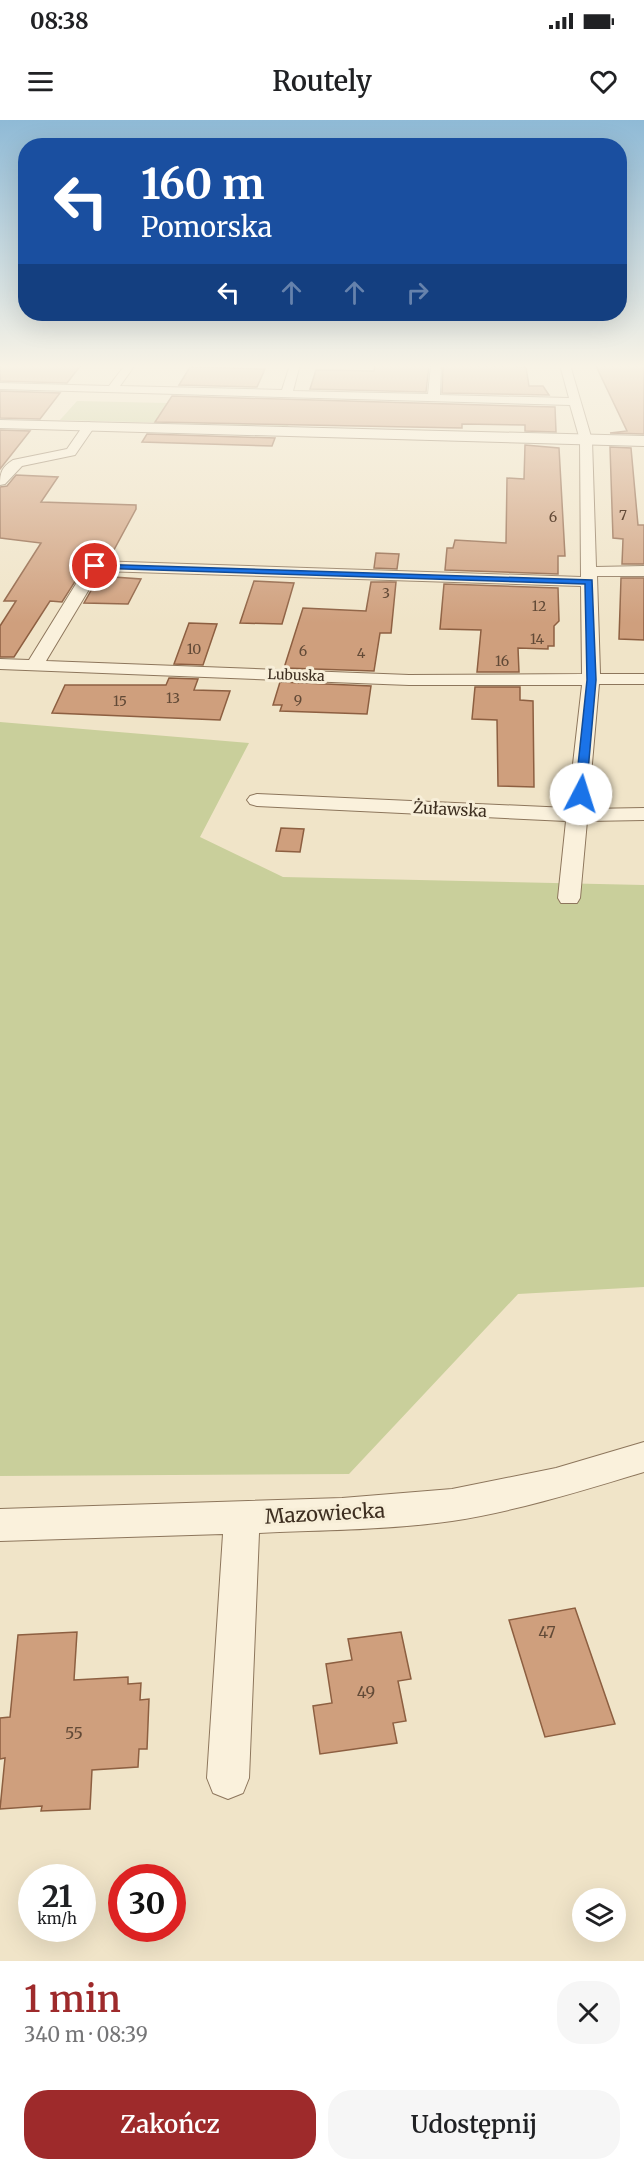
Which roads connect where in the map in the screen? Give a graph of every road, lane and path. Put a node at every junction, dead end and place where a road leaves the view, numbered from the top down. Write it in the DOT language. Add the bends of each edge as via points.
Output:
graph roads {
  1 [pos="72,451"];
  2 [pos="586,451"];
  3 [pos="0,481"];
  4 [pos="644,571"];
  5 [pos="589,577"];
  6 [pos="0,664"];
  7 [pos="35,665"];
  8 [pos="644,679"];
  9 [pos="591,680"];
  10 [pos="257,800"];
  11 [pos="644,814"];
  12 [pos="579,815"];
  13 [pos="568,898"];
  14 [pos="640,1466"];
  15 [pos="242,1517"];
  16 [pos="0,1525"];
  17 [pos="228,1778"];
  1 -- 3 [label="street" via="18,463"];
  2 -- 5 [label="street"];
  4 -- 5 [label="street"];
  5 -- 7 [label="street" via="95,566"];
  5 -- 9 [label="street"];
  6 -- 7 [label="street, Lubuska"];
  7 -- 9 [label="street, Lubuska" via="420,680"];
  8 -- 9 [label="street, Lubuska"];
  9 -- 12 [label="street"];
  10 -- 12 [label="street, Żuławska"];
  11 -- 12 [label="street, Żuławska"];
  12 -- 13 [label="street"];
  14 -- 15 [label="street, Mazowiecka" via="452,1505"];
  15 -- 16 [label="street, Mazowiecka"];
  15 -- 17 [label="street"];
}
